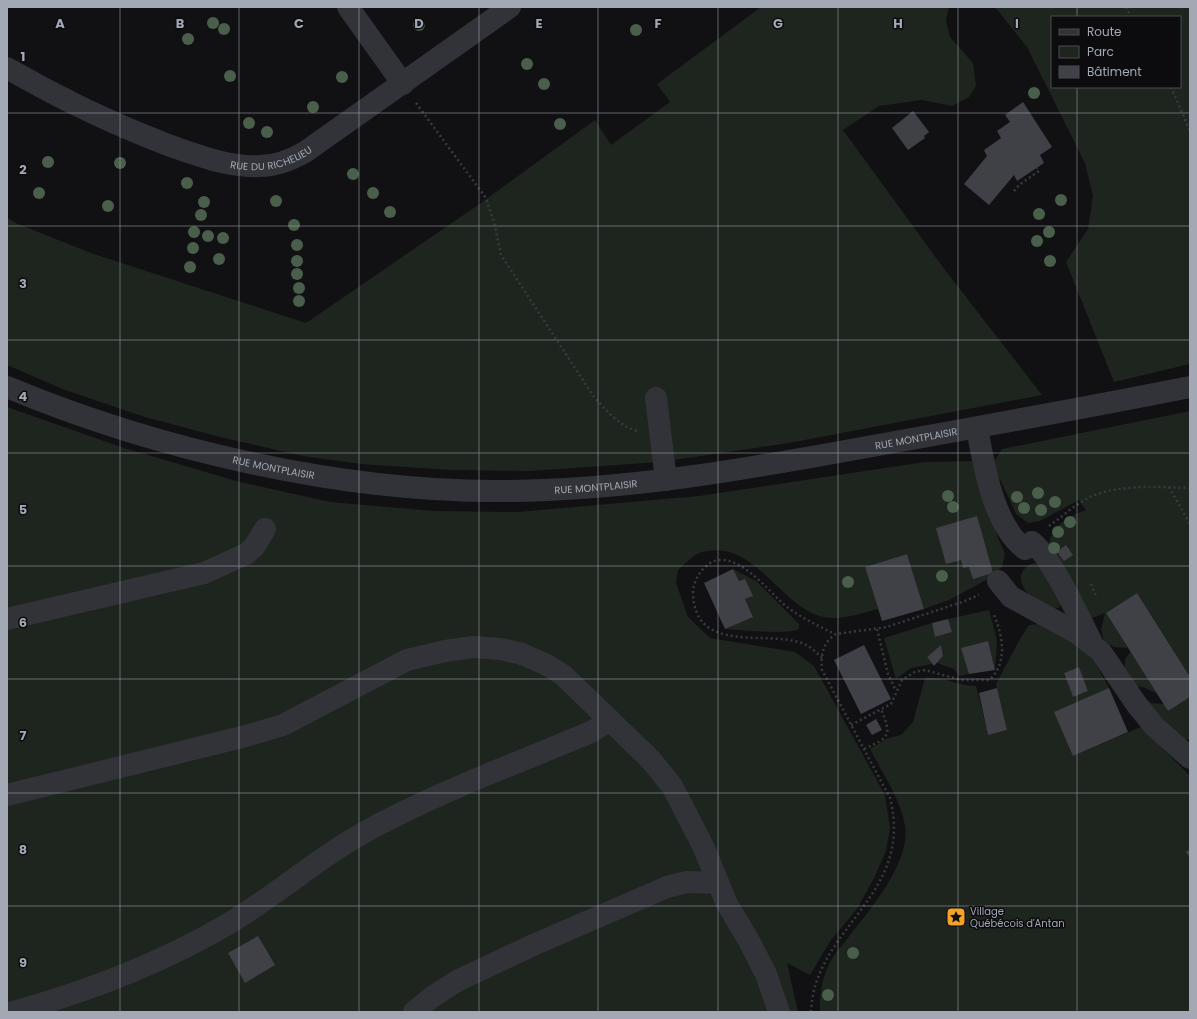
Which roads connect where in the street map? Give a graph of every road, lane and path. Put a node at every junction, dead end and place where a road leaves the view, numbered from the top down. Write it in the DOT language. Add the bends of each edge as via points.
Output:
graph roads {
  1 [pos="348,7"];
  2 [pos="510,7"];
  3 [pos="1126,7"];
  4 [pos="1130,16"];
  5 [pos="7,68"];
  6 [pos="1171,88"];
  7 [pos="408,92"];
  8 [pos="1190,131"];
  9 [pos="1037,168"];
  10 [pos="1014,191"];
  11 [pos="7,387"];
  12 [pos="1190,388"];
  13 [pos="656,398"];
  14 [pos="977,428"];
  15 [pos="659,434"];
  16 [pos="666,480"];
  17 [pos="1169,487"];
  18 [pos="1190,488"];
  19 [pos="1190,524"];
  20 [pos="265,529"];
  21 [pos="1029,546"];
  22 [pos="998,581"];
  23 [pos="993,611"];
  24 [pos="7,619"];
  25 [pos="877,628"];
  26 [pos="836,634"];
  27 [pos="1094,645"];
  28 [pos="822,658"];
  29 [pos="896,691"];
  30 [pos="881,709"];
  31 [pos="610,720"];
  32 [pos="851,725"];
  33 [pos="864,749"];
  34 [pos="1190,758"];
  35 [pos="7,795"];
  36 [pos="718,883"];
  37 [pos="13,1012"];
  38 [pos="414,1012"];
  39 [pos="778,1012"];
  40 [pos="811,1012"];
  1 -- 7 [label="street"];
  2 -- 7 [label="street, RUE DU RICHELIEU"];
  3 -- 4 [label="path"];
  5 -- 7 [label="street, RUE DU RICHELIEU" via="70,102 141,134 209,159 246,166 271,166 296,157"];
  6 -- 8 [label="path"];
  7 -- 15 [label="path" via="486,198 501,255 594,397 613,418 626,427"];
  9 -- 10 [label="path" via="1039,171"];
  11 -- 16 [label="street, RUE MONTPLAISIR" via="88,417 190,448 280,469 360,482 430,489 507,491 586,488"];
  12 -- 14 [label="street, RUE MONTPLAISIR"];
  13 -- 15 [label="street"];
  14 -- 16 [label="street, RUE MONTPLAISIR"];
  14 -- 21 [label="street" via="986,473 1001,516 1011,534"];
  15 -- 16 [label="street"];
  17 -- 18 [label="path"];
  17 -- 19 [label="path"];
  17 -- 21 [label="path" via="1123,488 1091,497 1071,509"];
  20 -- 24 [label="street" via="254,547 246,554 204,573"];
  21 -- 27 [label="street" via="1052,569"];
  22 -- 25 [label="path" via="985,592 964,601 887,627"];
  22 -- 27 [label="street" via="1011,597"];
  23 -- 29 [label="path" via="1003,651 996,674 989,680 962,680 925,670 915,672 902,680"];
  25 -- 26 [label="path"];
  25 -- 29 [label="path" via="888,674"];
  26 -- 28 [label="path" via="828,638 823,647"];
  26 -- 28 [label="path" via="806,620 786,606 754,574 740,566 727,561 715,561 698,574 693,596 705,626 716,633 734,637 803,644"];
  27 -- 34 [label="street" via="1137,706 1155,727"];
  28 -- 32 [label="path" via="822,670"];
  29 -- 30 [label="path" via="890,704"];
  30 -- 32 [label="path"];
  30 -- 33 [label="path" via="888,727 887,734 881,742"];
  31 -- 35 [label="street" via="563,674 547,665 522,654 473,647 407,660 283,725"];
  31 -- 36 [label="street" via="651,760 672,786 701,842"];
  31 -- 37 [label="street" via="591,732 424,803 363,833 312,865 230,923 186,947 51,1002"];
  32 -- 33 [label="path"];
  33 -- 40 [label="path" via="890,798 894,836 884,875 824,962 812,995"];
  36 -- 38 [label="street" via="687,882 667,887 629,903 457,982 432,997"];
  36 -- 39 [label="street" via="766,974"];
}
